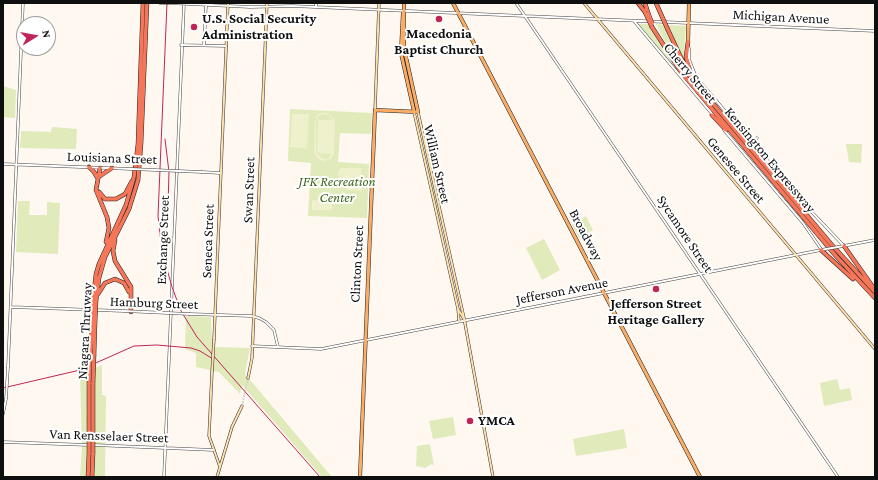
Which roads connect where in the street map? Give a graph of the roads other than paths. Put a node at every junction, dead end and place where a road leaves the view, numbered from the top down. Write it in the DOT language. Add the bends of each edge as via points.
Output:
graph roads {
  1 [pos="23,3"];
  2 [pos="143,3"];
  3 [pos="147,3"];
  4 [pos="160,3"];
  5 [pos="184,3"];
  6 [pos="316,3"];
  7 [pos="379,3"];
  8 [pos="404,3"];
  9 [pos="452,3"];
  10 [pos="516,3"];
  11 [pos="584,3"];
  12 [pos="638,3"];
  13 [pos="644,3"];
  14 [pos="656,3"];
  15 [pos="689,3"];
  16 [pos="228,4"];
  17 [pos="267,4"];
  18 [pos="292,4"];
  19 [pos="206,5"];
  20 [pos="316,7"];
  21 [pos="379,10"];
  22 [pos="404,11"];
  23 [pos="458,13"];
  24 [pos="646,13"];
  25 [pos="525,16"];
  26 [pos="597,19"];
  27 [pos="634,21"];
  28 [pos="688,23"];
  29 [pos="875,32"];
  30 [pos="688,42"];
  31 [pos="181,45"];
  32 [pos="204,45"];
  33 [pos="226,46"];
  34 [pos="697,84"];
  35 [pos="375,110"];
  36 [pos="414,111"];
  37 [pos="418,112"];
  38 [pos="725,112"];
  39 [pos="712,115"];
  40 [pos="140,122"];
  41 [pos="757,138"];
  42 [pos="748,144"];
  43 [pos="754,144"];
  44 [pos="754,160"];
  45 [pos="3,164"];
  46 [pos="16,164"];
  47 [pos="89,167"];
  48 [pos="100,168"];
  49 [pos="112,168"];
  50 [pos="220,173"];
  51 [pos="98,177"];
  52 [pos="134,177"];
  53 [pos="116,235"];
  54 [pos="875,240"];
  55 [pos="106,245"];
  56 [pos="844,246"];
  57 [pos="824,250"];
  58 [pos="795,256"];
  59 [pos="700,274"];
  60 [pos="861,285"];
  61 [pos="130,291"];
  62 [pos="875,291"];
  63 [pos="604,292"];
  64 [pos="875,298"];
  65 [pos="95,300"];
  66 [pos="10,307"];
  67 [pos="458,309"];
  68 [pos="128,311"];
  69 [pos="215,315"];
  70 [pos="254,317"];
  71 [pos="465,320"];
  72 [pos="459,321"];
  73 [pos="365,340"];
  74 [pos="252,346"];
  75 [pos="278,347"];
  76 [pos="875,349"];
  77 [pos="248,378"];
  78 [pos="242,406"];
  79 [pos="3,414"];
  80 [pos="3,442"];
  81 [pos="165,448"];
  82 [pos="214,450"];
  83 [pos="91,453"];
  84 [pos="220,467"];
  85 [pos="88,477"];
  86 [pos="92,477"];
  87 [pos="164,477"];
  88 [pos="217,477"];
  89 [pos="360,477"];
  90 [pos="493,477"];
  91 [pos="700,477"];
  92 [pos="838,477"];
  1 -- 46 [label="street"];
  2 -- 40 [label="highway, Niagara Thruway"];
  3 -- 40 [label="highway, Niagara Thruway"];
  4 -- 19 [label="street, Michigan Avenue, bridge"];
  5 -- 31 [label="street, Exchange Street"];
  6 -- 20 [label="street"];
  7 -- 21 [label="main road, Clinton Street"];
  8 -- 22 [label="main road, William Street"];
  9 -- 23 [label="main road, Broadway"];
  10 -- 25 [label="street, Sycamore Street"];
  11 -- 26 [label="main road, Genesee Street"];
  12 -- 24 [label="highway"];
  13 -- 24 [label="highway"];
  14 -- 34 [label="highway, bridge" via="684,66"];
  15 -- 28 [label="main road"];
  16 -- 17 [label="street, Michigan Avenue"];
  16 -- 19 [label="street, Michigan Avenue"];
  16 -- 33 [label="main road, Seneca Street"];
  17 -- 18 [label="street, Michigan Avenue"];
  17 -- 70 [label="main road, Swan Street"];
  18 -- 20 [label="street, Michigan Avenue"];
  19 -- 32 [label="street"];
  20 -- 21 [label="street, Michigan Avenue"];
  21 -- 22 [label="street, Michigan Avenue"];
  21 -- 35 [label="main road, Clinton Street"];
  22 -- 23 [label="street, Michigan Avenue"];
  22 -- 36 [label="main road, William Street" via="402,53"];
  22 -- 37 [label="main road, William Street" via="404,48"];
  23 -- 25 [label="street, Michigan Avenue"];
  23 -- 63 [label="main road, Broadway"];
  24 -- 44 [label="highway, Kensington Expressway, bridge" via="678,68"];
  25 -- 26 [label="street, Michigan Avenue"];
  25 -- 59 [label="street, Sycamore Street"];
  26 -- 27 [label="street, Michigan Avenue"];
  26 -- 58 [label="main road, Genesee Street"];
  27 -- 28 [label="street, Michigan Avenue"];
  27 -- 39 [label="street, Cherry Street"];
  28 -- 29 [label="street, Michigan Avenue"];
  28 -- 30 [label="main road"];
  30 -- 34 [label="highway" via="687,63 690,74"];
  30 -- 38 [label="street" via="696,77"];
  31 -- 32 [label="street"];
  31 -- 81 [label="street, Exchange Street"];
  32 -- 33 [label="street"];
  33 -- 50 [label="main road, Seneca Street"];
  34 -- 42 [label="highway, Kensington Expressway"];
  35 -- 36 [label="main road"];
  35 -- 73 [label="main road, Clinton Street"];
  36 -- 37 [label="main road"];
  36 -- 67 [label="main road, William Street"];
  37 -- 71 [label="main road, William Street"];
  38 -- 42 [label="highway"];
  38 -- 43 [label="street"];
  39 -- 44 [label="highway"];
  39 -- 57 [label="street, Cherry Street"];
  40 -- 52 [label="highway, Niagara Thruway"];
  40 -- 53 [label="highway, Niagara Thruway" via="137,185"];
  41 -- 43 [label="street"];
  42 -- 62 [label="highway, Kensington Expressway" via="836,250"];
  43 -- 56 [label="street"];
  44 -- 60 [label="highway, Kensington Expressway"];
  45 -- 46 [label="street, Louisiana Street"];
  46 -- 47 [label="street, Louisiana Street"];
  46 -- 66 [label="street"];
  47 -- 48 [label="street, Louisiana Street"];
  47 -- 51 [label="highway"];
  48 -- 49 [label="street, Louisiana Street"];
  48 -- 51 [label="highway"];
  49 -- 50 [label="street, Louisiana Street, bridge"];
  49 -- 51 [label="highway"];
  50 -- 69 [label="main road, Seneca Street"];
  51 -- 52 [label="highway" via="99,194 111,200 125,194"];
  51 -- 55 [label="highway" via="96,190 108,222"];
  52 -- 55 [label="highway, Niagara Thruway" via="126,205"];
  53 -- 61 [label="highway" via="113,250 115,261 128,280"];
  53 -- 65 [label="highway, Niagara Thruway" via="101,268"];
  54 -- 56 [label="street, Jefferson Avenue"];
  55 -- 65 [label="highway, Niagara Thruway" via="96,274"];
  56 -- 57 [label="street, Jefferson Avenue, bridge"];
  56 -- 62 [label="highway"];
  57 -- 58 [label="street, Jefferson Avenue"];
  57 -- 60 [label="highway"];
  58 -- 59 [label="street, Jefferson Avenue"];
  58 -- 76 [label="main road, Genesee Street"];
  59 -- 63 [label="street, Jefferson Avenue"];
  59 -- 92 [label="street, Sycamore Street"];
  60 -- 64 [label="highway, Kensington Expressway"];
  61 -- 65 [label="highway" via="123,281 112,279 103,285"];
  61 -- 68 [label="highway"];
  63 -- 71 [label="street, Jefferson Avenue"];
  63 -- 91 [label="main road, Broadway"];
  65 -- 83 [label="highway, Niagara Thruway, bridge"];
  66 -- 68 [label="street, Hamburg Street"];
  66 -- 79 [label="street, bridge" via="6,399"];
  67 -- 71 [label="main road, William Street"];
  67 -- 72 [label="main road"];
  68 -- 69 [label="street, Hamburg Street, bridge"];
  69 -- 70 [label="street, Hamburg Street"];
  69 -- 82 [label="main road, Seneca Street, bridge" via="209,436"];
  70 -- 74 [label="main road, Swan Street"];
  70 -- 75 [label="street, Hamburg Street" via="272,328 277,337"];
  71 -- 72 [label="street, Jefferson Avenue"];
  71 -- 90 [label="main road, William Street"];
  72 -- 73 [label="street, Jefferson Avenue"];
  73 -- 75 [label="street, Jefferson Avenue" via="320,349"];
  73 -- 89 [label="main road, Clinton Street"];
  74 -- 75 [label="street, Jefferson Avenue"];
  74 -- 77 [label="main road, Swan Street"];
  78 -- 84 [label="main road" via="232,427"];
  80 -- 81 [label="street, Van Rensselaer Street"];
  81 -- 82 [label="street, Van Rensselaer Street"];
  81 -- 87 [label="street, Exchange Street"];
  82 -- 84 [label="main road, Seneca Street"];
  83 -- 85 [label="highway, Niagara Thruway"];
  83 -- 86 [label="highway, Niagara Thruway"];
  84 -- 88 [label="main road"];
}
